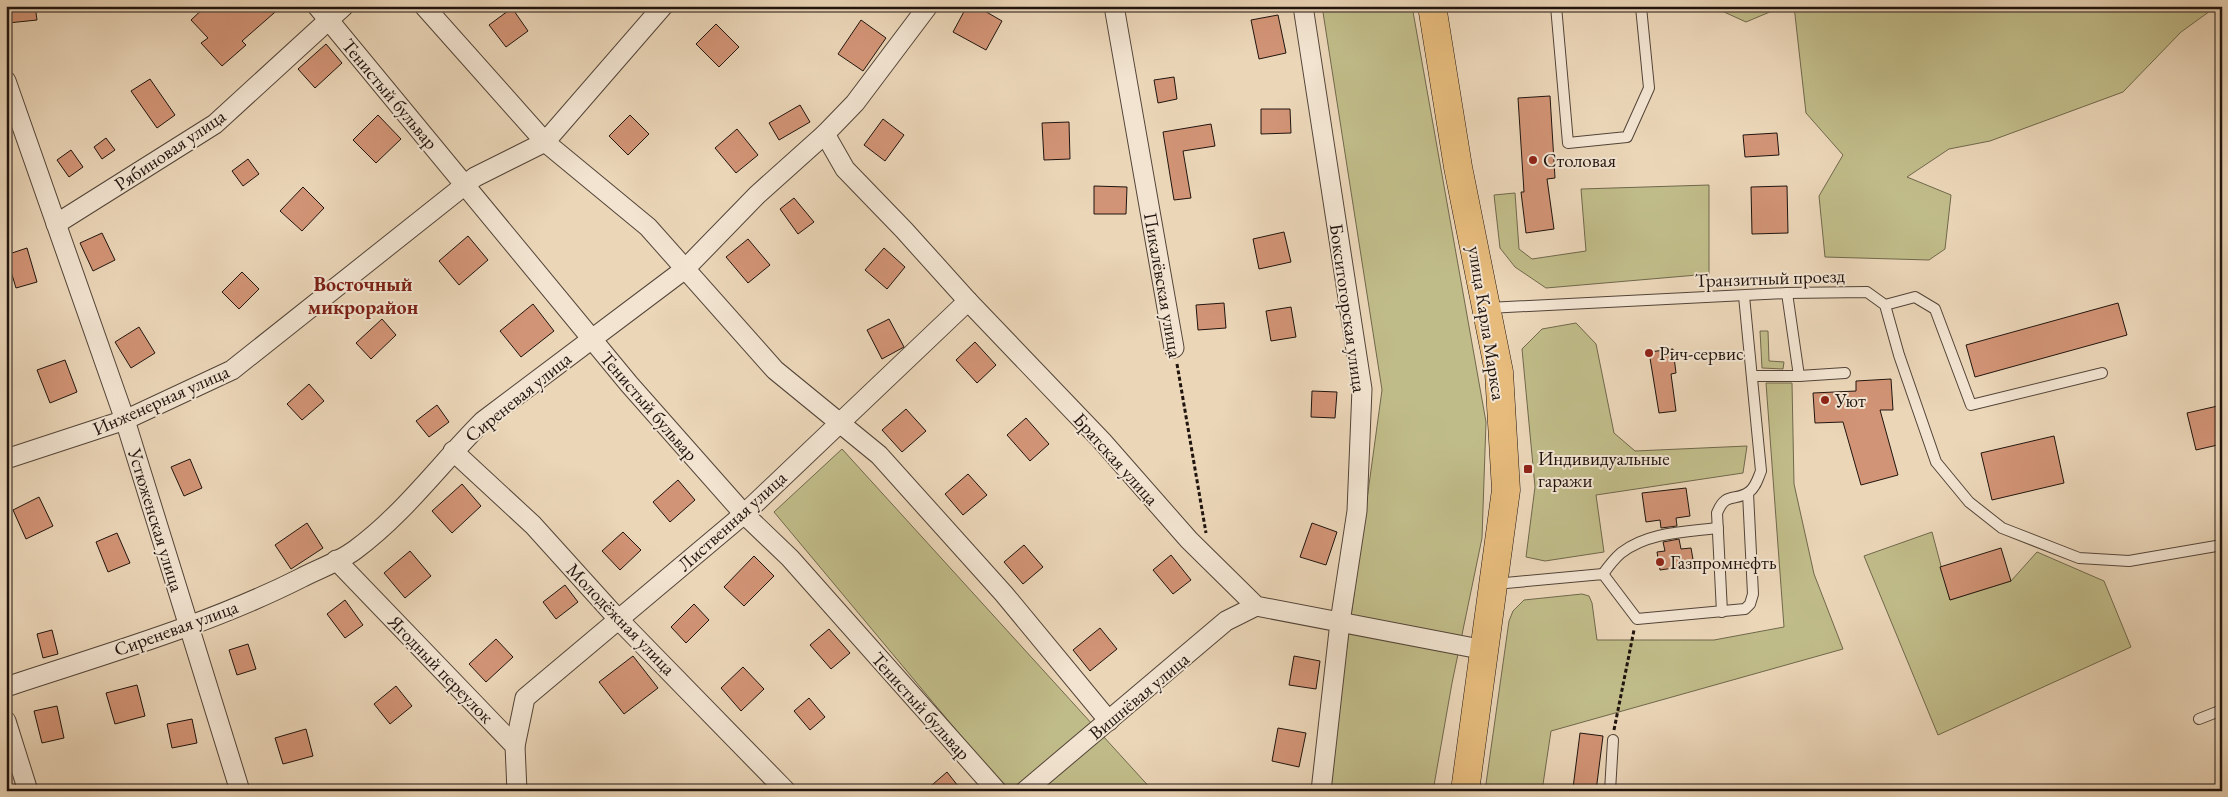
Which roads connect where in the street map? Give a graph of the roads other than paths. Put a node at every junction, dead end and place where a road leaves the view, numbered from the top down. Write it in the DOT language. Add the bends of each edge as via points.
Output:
graph roads {
  1 [pos="344,6"];
  2 [pos="424,6"];
  3 [pos="663,6"];
  4 [pos="928,6"];
  5 [pos="1114,6"];
  6 [pos="1303,6"];
  7 [pos="1432,6"];
  8 [pos="1556,6"];
  9 [pos="1641,7"];
  10 [pos="323,13"];
  11 [pos="6,81"];
  12 [pos="826,134"];
  13 [pos="545,142"];
  14 [pos="466,184"];
  15 [pos="56,224"];
  16 [pos="685,269"];
  17 [pos="1787,293"];
  18 [pos="1744,296"];
  19 [pos="968,301"];
  20 [pos="1885,305"];
  21 [pos="1487,308"];
  22 [pos="592,338"];
  23 [pos="1174,348"];
  24 [pos="1845,373"];
  25 [pos="2102,373"];
  26 [pos="1753,376"];
  27 [pos="1799,376"];
  28 [pos="125,420"];
  29 [pos="839,423"];
  30 [pos="453,451"];
  31 [pos="6,459"];
  32 [pos="1748,493"];
  33 [pos="744,514"];
  34 [pos="1718,528"];
  35 [pos="2222,545"];
  36 [pos="336,560"];
  37 [pos="1603,574"];
  38 [pos="1494,584"];
  39 [pos="1256,606"];
  40 [pos="1722,612"];
  41 [pos="618,619"];
  42 [pos="1340,622"];
  43 [pos="189,625"];
  44 [pos="1485,650"];
  45 [pos="6,688"];
  46 [pos="2222,710"];
  47 [pos="2199,719"];
  48 [pos="6,721"];
  49 [pos="1109,721"];
  50 [pos="1613,740"];
  51 [pos="515,746"];
  52 [pos="28,791"];
  53 [pos="240,791"];
  54 [pos="517,791"];
  55 [pos="786,791"];
  56 [pos="997,791"];
  57 [pos="1025,791"];
  58 [pos="1321,791"];
  59 [pos="1465,791"];
  60 [pos="1610,791"];
  1 -- 10 [label="street, Рябиновая улица"];
  2 -- 13 [label="street"];
  3 -- 13 [label="street, Инженерная улица"];
  4 -- 12 [label="street, Сиреневая улица" via="855,103"];
  5 -- 23 [label="street, Пикалёвская улица"];
  6 -- 42 [label="street, Бокситогорская улица" via="1362,389 1357,511"];
  7 -- 21 [label="main road, улица Карла Маркса" via="1458,167"];
  8 -- 9 [label="lane" via="1568,143 1627,137 1649,88"];
  10 -- 14 [label="street, Тенистый бульвар"];
  10 -- 15 [label="street, Рябиновая улица" via="215,124"];
  11 -- 15 [label="street, Устюженская улица"];
  12 -- 16 [label="street, Сиреневая улица" via="757,195"];
  12 -- 19 [label="street, Братская улица" via="845,169"];
  13 -- 14 [label="street, Инженерная улица"];
  13 -- 16 [label="street" via="648,227"];
  14 -- 22 [label="street, Тенистый бульвар"];
  14 -- 28 [label="street, Инженерная улица" via="232,370"];
  15 -- 28 [label="street, Устюженская улица"];
  16 -- 22 [label="street, Сиреневая улица"];
  16 -- 29 [label="street" via="774,370"];
  17 -- 18 [label="lane, Транзитный проезд"];
  17 -- 20 [label="lane, Транзитный проезд" via="1867,292"];
  17 -- 27 [label="lane"];
  18 -- 21 [label="lane, Транзитный проезд"];
  18 -- 26 [label="lane"];
  19 -- 29 [label="street, Лиственная улица"];
  19 -- 39 [label="street, Братская улица" via="1102,441 1189,540"];
  20 -- 25 [label="lane" via="1915,297 1935,308 1971,404"];
  20 -- 35 [label="lane" via="1936,462 1969,502 2002,528 2079,558 2129,560"];
  21 -- 38 [label="main road, улица Карла Маркса" via="1498,372 1506,490"];
  22 -- 30 [label="street, Сиреневая улица" via="483,421"];
  22 -- 33 [label="street, Тенистый бульвар"];
  24 -- 27 [label="lane"];
  26 -- 27 [label="lane"];
  26 -- 32 [label="lane" via="1761,471"];
  28 -- 31 [label="street, Инженерная улица"];
  28 -- 43 [label="street, Устюженская улица"];
  29 -- 33 [label="street, Лиственная улица"];
  29 -- 49 [label="street" via="879,455 1004,594"];
  30 -- 36 [label="street, Сиреневая улица" via="400,512 354,551"];
  30 -- 41 [label="street, Молодёжная улица" via="533,525"];
  32 -- 34 [label="lane" via="1728,498 1721,504"];
  32 -- 40 [label="lane" via="1753,594 1745,609"];
  33 -- 41 [label="street, Лиственная улица"];
  33 -- 56 [label="street, Тенистый бульвар" via="790,558"];
  34 -- 37 [label="lane" via="1648,538 1635,543 1619,554"];
  34 -- 40 [label="lane"];
  36 -- 43 [label="street, Сиреневая улица" via="268,595"];
  36 -- 51 [label="street, Ягодный переулок"];
  37 -- 38 [label="lane"];
  37 -- 40 [label="lane" via="1636,619"];
  38 -- 44 [label="main road, улица Карла Маркса"];
  39 -- 42 [label="street"];
  39 -- 49 [label="street, Вишнёвая улица" via="1226,621"];
  41 -- 51 [label="street, Лиственная улица" via="525,698"];
  41 -- 55 [label="street, Молодёжная улица"];
  42 -- 44 [label="street"];
  42 -- 58 [label="street, Бокситогорская улица"];
  43 -- 45 [label="street, Сиреневая улица"];
  43 -- 53 [label="street, Устюженская улица"];
  44 -- 59 [label="main road, улица Карла Маркса"];
  46 -- 47 [label="lane"];
  48 -- 52 [label="street"];
  49 -- 57 [label="street, Вишнёвая улица"];
  50 -- 60 [label="lane"];
  51 -- 54 [label="street"];
}
